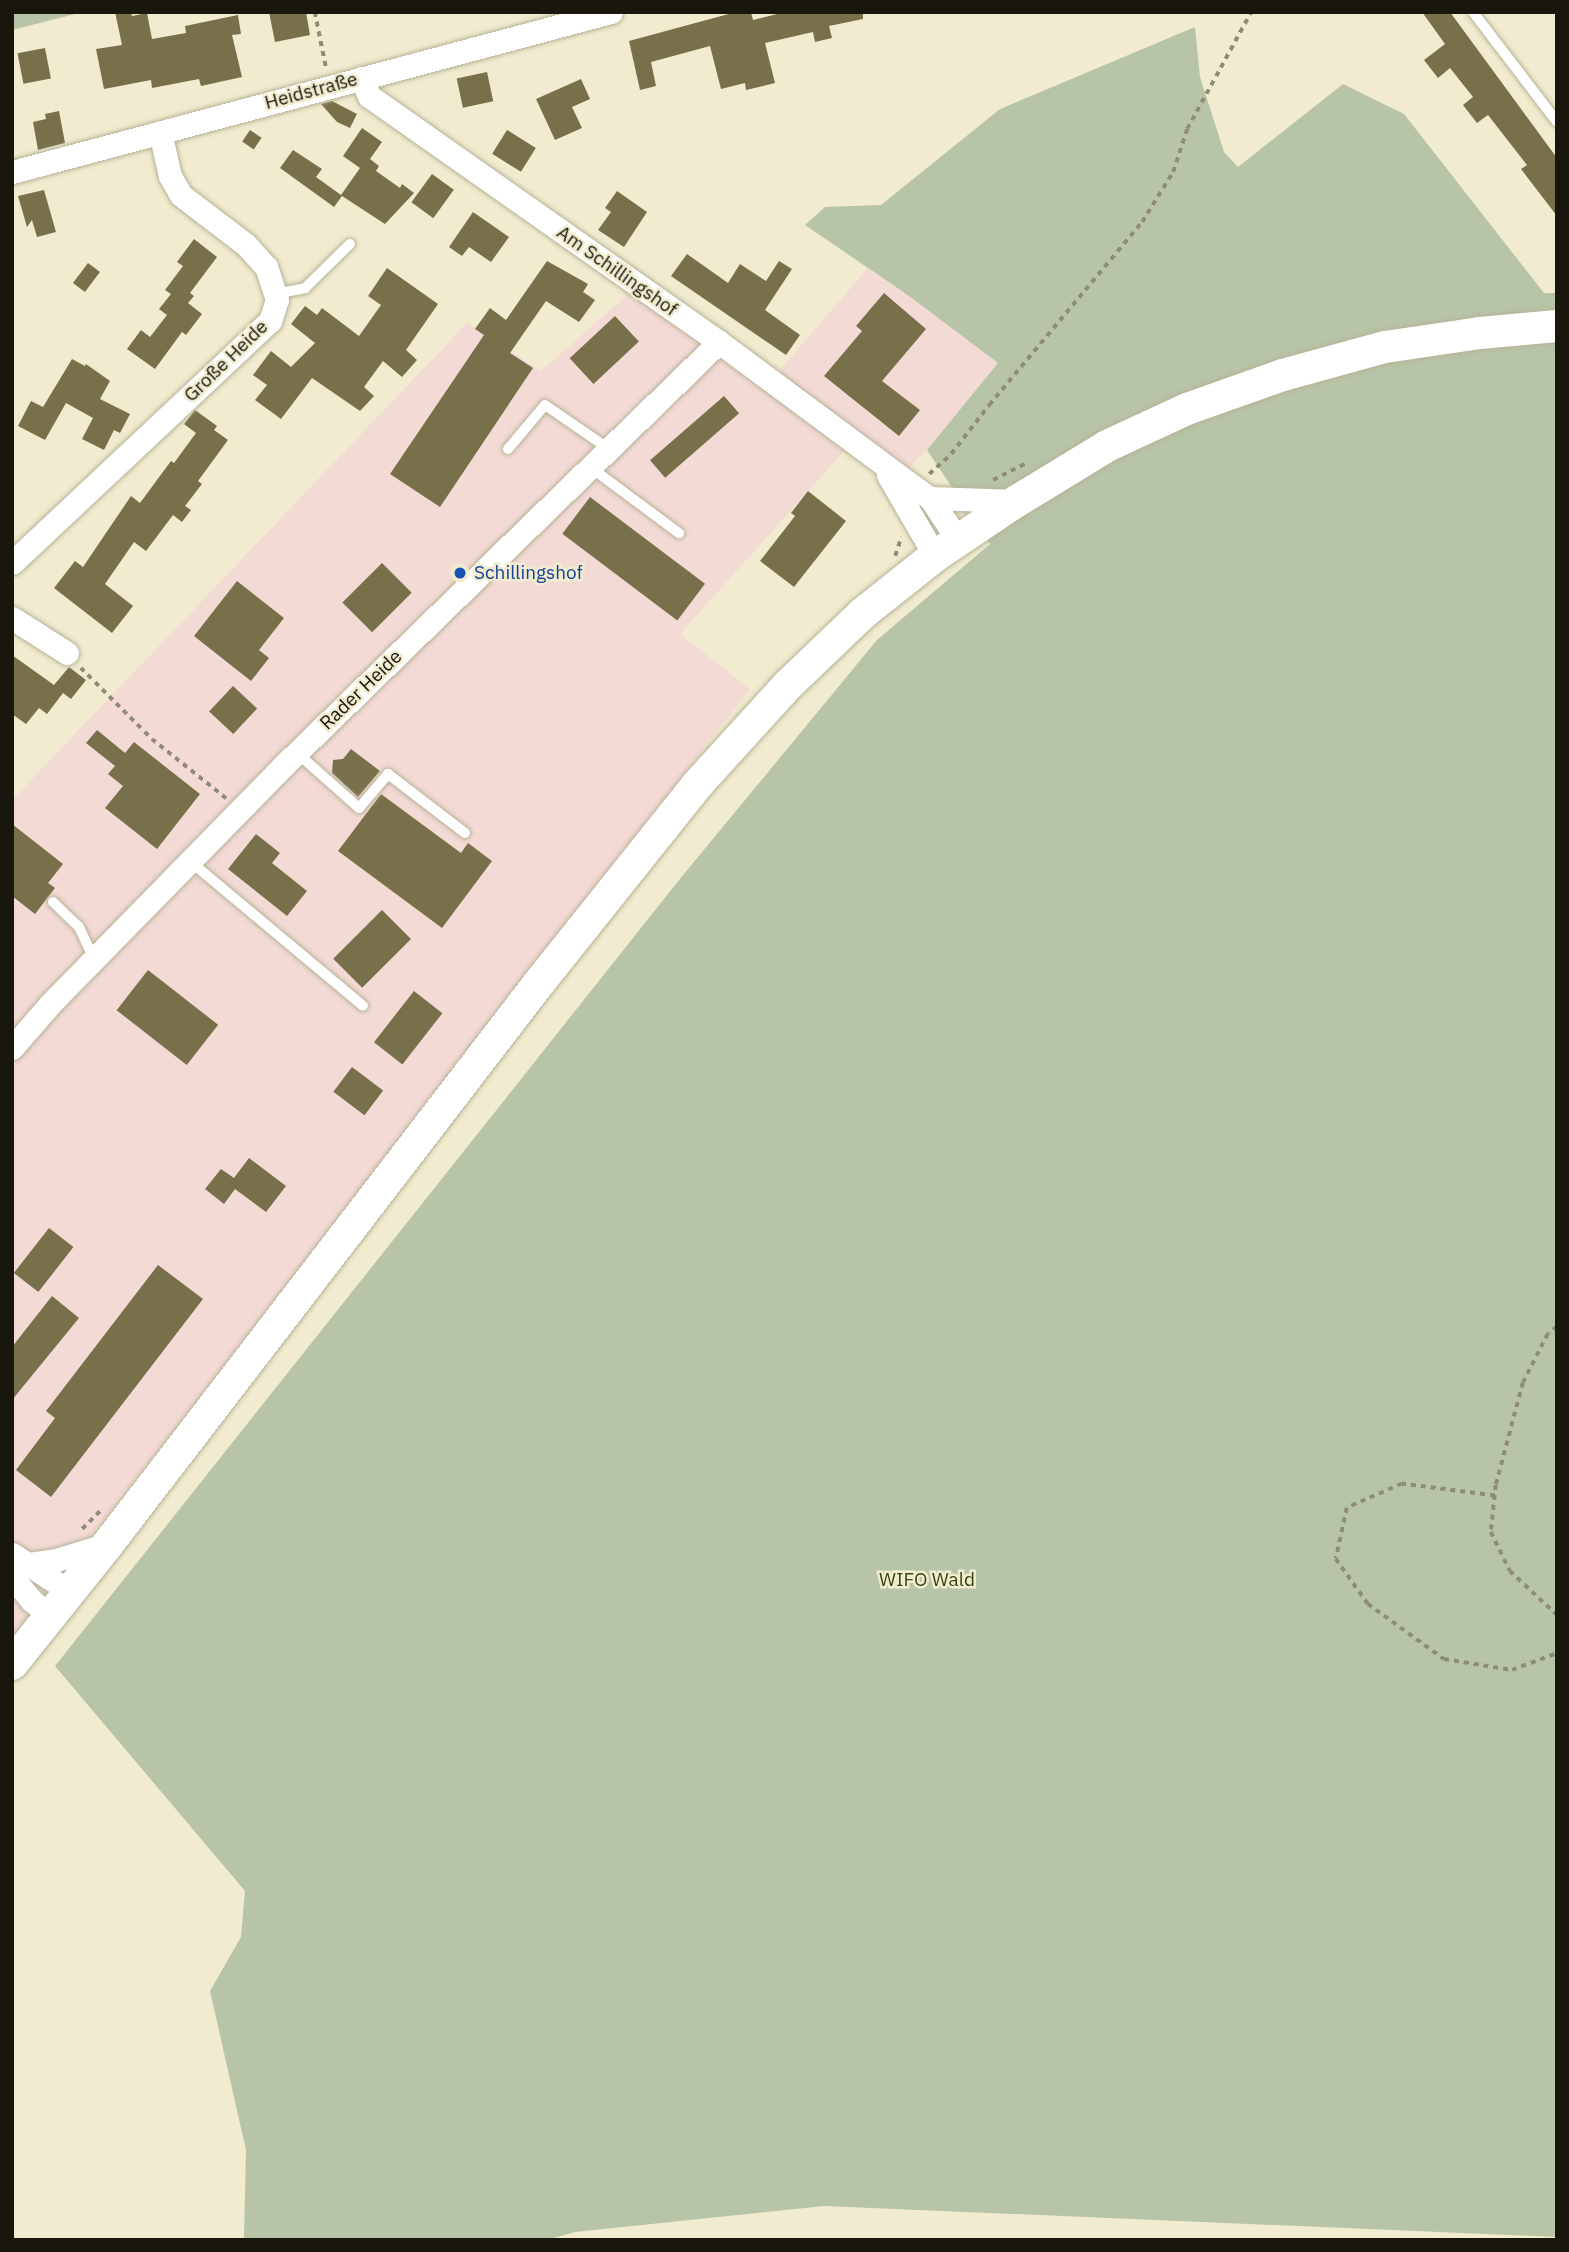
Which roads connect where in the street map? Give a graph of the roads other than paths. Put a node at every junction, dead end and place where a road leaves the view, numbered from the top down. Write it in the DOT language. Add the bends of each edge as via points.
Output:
graph roads {
  1 [pos="1473,12"];
  2 [pos="606,13"];
  3 [pos="361,78"];
  4 [pos="1557,122"];
  5 [pos="160,132"];
  6 [pos="12,172"];
  7 [pos="350,243"];
  8 [pos="275,294"];
  9 [pos="1557,326"];
  10 [pos="719,342"];
  11 [pos="508,449"];
  12 [pos="609,449"];
  13 [pos="590,467"];
  14 [pos="887,467"];
  15 [pos="930,498"];
  16 [pos="1017,501"];
  17 [pos="679,533"];
  18 [pos="946,548"];
  19 [pos="12,563"];
  20 [pos="12,618"];
  21 [pos="67,653"];
  22 [pos="297,753"];
  23 [pos="465,833"];
  24 [pos="191,862"];
  25 [pos="53,902"];
  26 [pos="94,959"];
  27 [pos="363,1006"];
  28 [pos="12,1048"];
  29 [pos="108,1545"];
  30 [pos="18,1565"];
  31 [pos="71,1592"];
  32 [pos="51,1616"];
  33 [pos="12,1664"];
  1 -- 4 [label="lane"];
  2 -- 3 [label="street, Heidstraße"];
  3 -- 5 [label="street, Heidstraße"];
  3 -- 10 [label="street, Am Schillingshof" via="369,96"];
  5 -- 6 [label="street, Heidstraße"];
  5 -- 8 [label="street, Große Heide" via="170,177 181,195 245,244 267,267"];
  7 -- 8 [label="lane" via="305,288"];
  8 -- 19 [label="street, Große Heide" via="270,321"];
  9 -- 16 [label="main road" via="1385,347 1283,375 1187,409 1107,446"];
  10 -- 12 [label="street, Rader Heide"];
  10 -- 14 [label="street, Am Schillingshof"];
  11 -- 12 [label="lane" via="545,405"];
  12 -- 13 [label="street, Rader Heide"];
  13 -- 17 [label="lane"];
  13 -- 22 [label="street, Rader Heide"];
  14 -- 15 [label="street, Am Schillingshof"];
  14 -- 18 [label="street, Am Schillingshof"];
  15 -- 16 [label="street"];
  15 -- 18 [label="street, Am Schillingshof"];
  16 -- 18 [label="main road"];
  18 -- 29 [label="main road" via="862,614 697,785 539,982"];
  20 -- 21 [label="street"];
  22 -- 23 [label="lane" via="359,808 387,774"];
  22 -- 24 [label="street, Rader Heide"];
  24 -- 26 [label="street, Rader Heide"];
  24 -- 27 [label="lane"];
  25 -- 26 [label="lane" via="79,927"];
  26 -- 28 [label="street, Rader Heide"];
  29 -- 30 [label="street"];
  29 -- 31 [label="main road"];
  30 -- 31 [label="street"];
  30 -- 32 [label="street" via="32,1601"];
  31 -- 32 [label="main road"];
  32 -- 33 [label="main road"];
}
